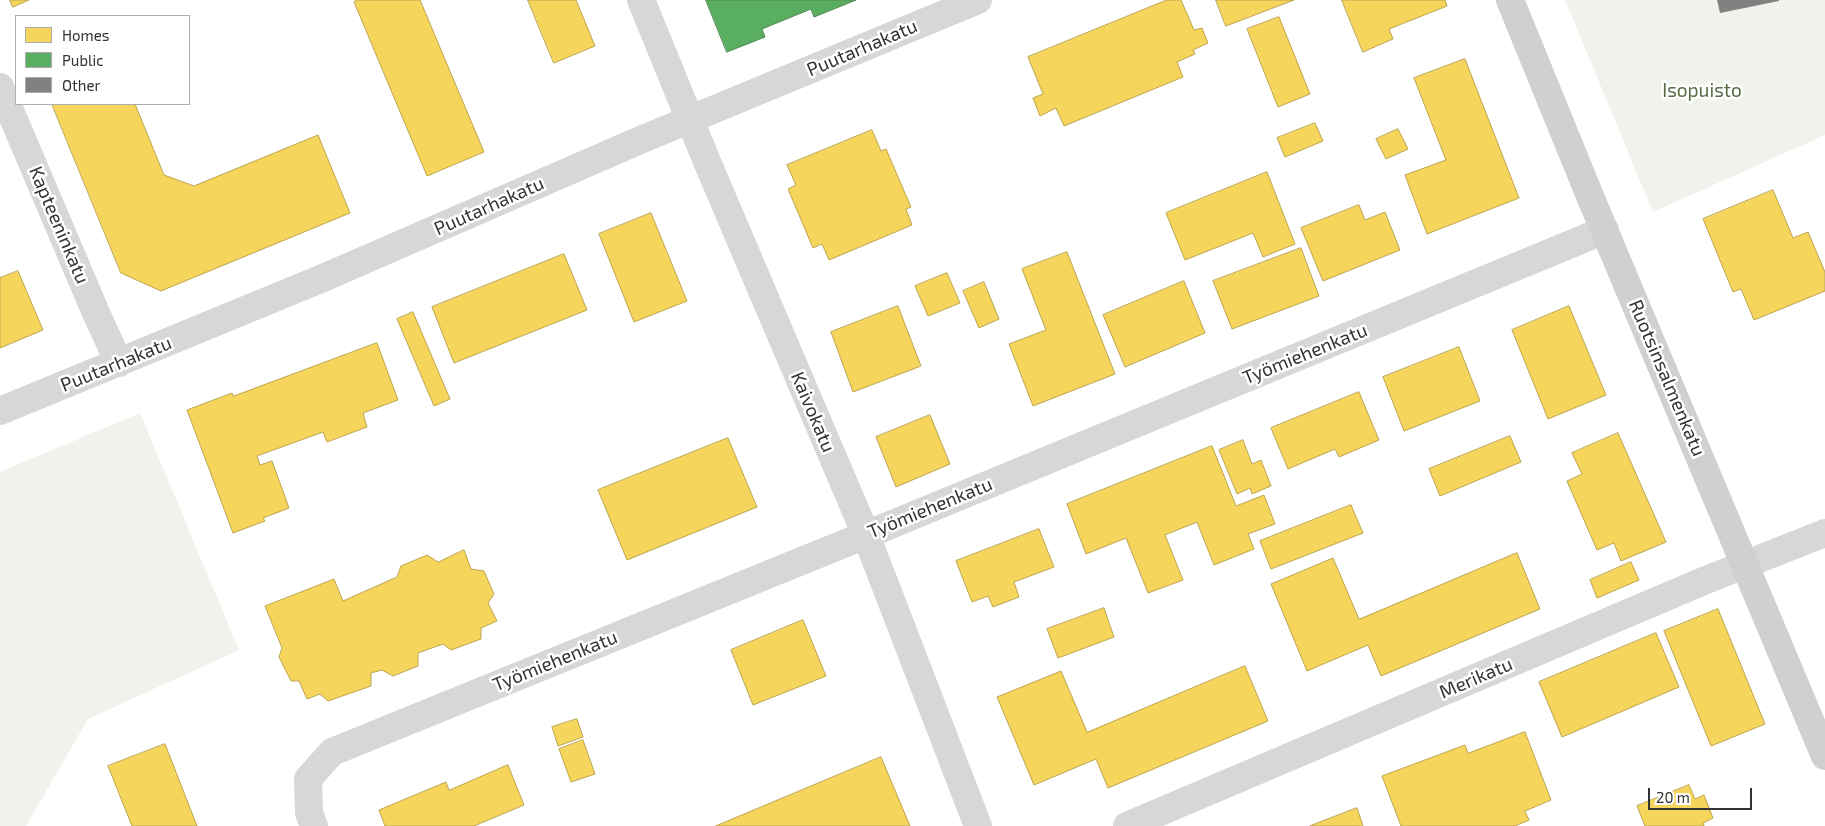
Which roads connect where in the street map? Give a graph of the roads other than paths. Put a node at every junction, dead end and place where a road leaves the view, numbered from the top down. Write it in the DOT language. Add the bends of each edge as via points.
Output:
graph roads {
  1 [pos="641,0"];
  2 [pos="978,0"];
  3 [pos="1510,0"];
  4 [pos="0,87"];
  5 [pos="691,120"];
  6 [pos="1605,230"];
  7 [pos="119,363"];
  8 [pos="0,411"];
  9 [pos="1825,533"];
  10 [pos="866,534"];
  11 [pos="1744,564"];
  12 [pos="1825,756"];
  13 [pos="314,826"];
  14 [pos="978,826"];
  15 [pos="1128,826"];
  1 -- 5 [label="street, Kaivokatu"];
  2 -- 5 [label="street, Puutarhakatu"];
  3 -- 6 [label="street, Ruotsinsalmenkatu"];
  4 -- 7 [label="street, Kapteeninkatu"];
  5 -- 7 [label="street, Puutarhakatu"];
  5 -- 10 [label="street, Kaivokatu"];
  6 -- 10 [label="street, Työmiehenkatu"];
  6 -- 11 [label="street, Ruotsinsalmenkatu"];
  7 -- 8 [label="street, Puutarhakatu"];
  9 -- 11 [label="street, Merikatu"];
  10 -- 13 [label="street, Työmiehenkatu" via="332,752 308,779 309,813"];
  10 -- 14 [label="street, Kaivokatu"];
  11 -- 12 [label="street, Ruotsinsalmenkatu"];
  11 -- 15 [label="street, Merikatu"];
}
